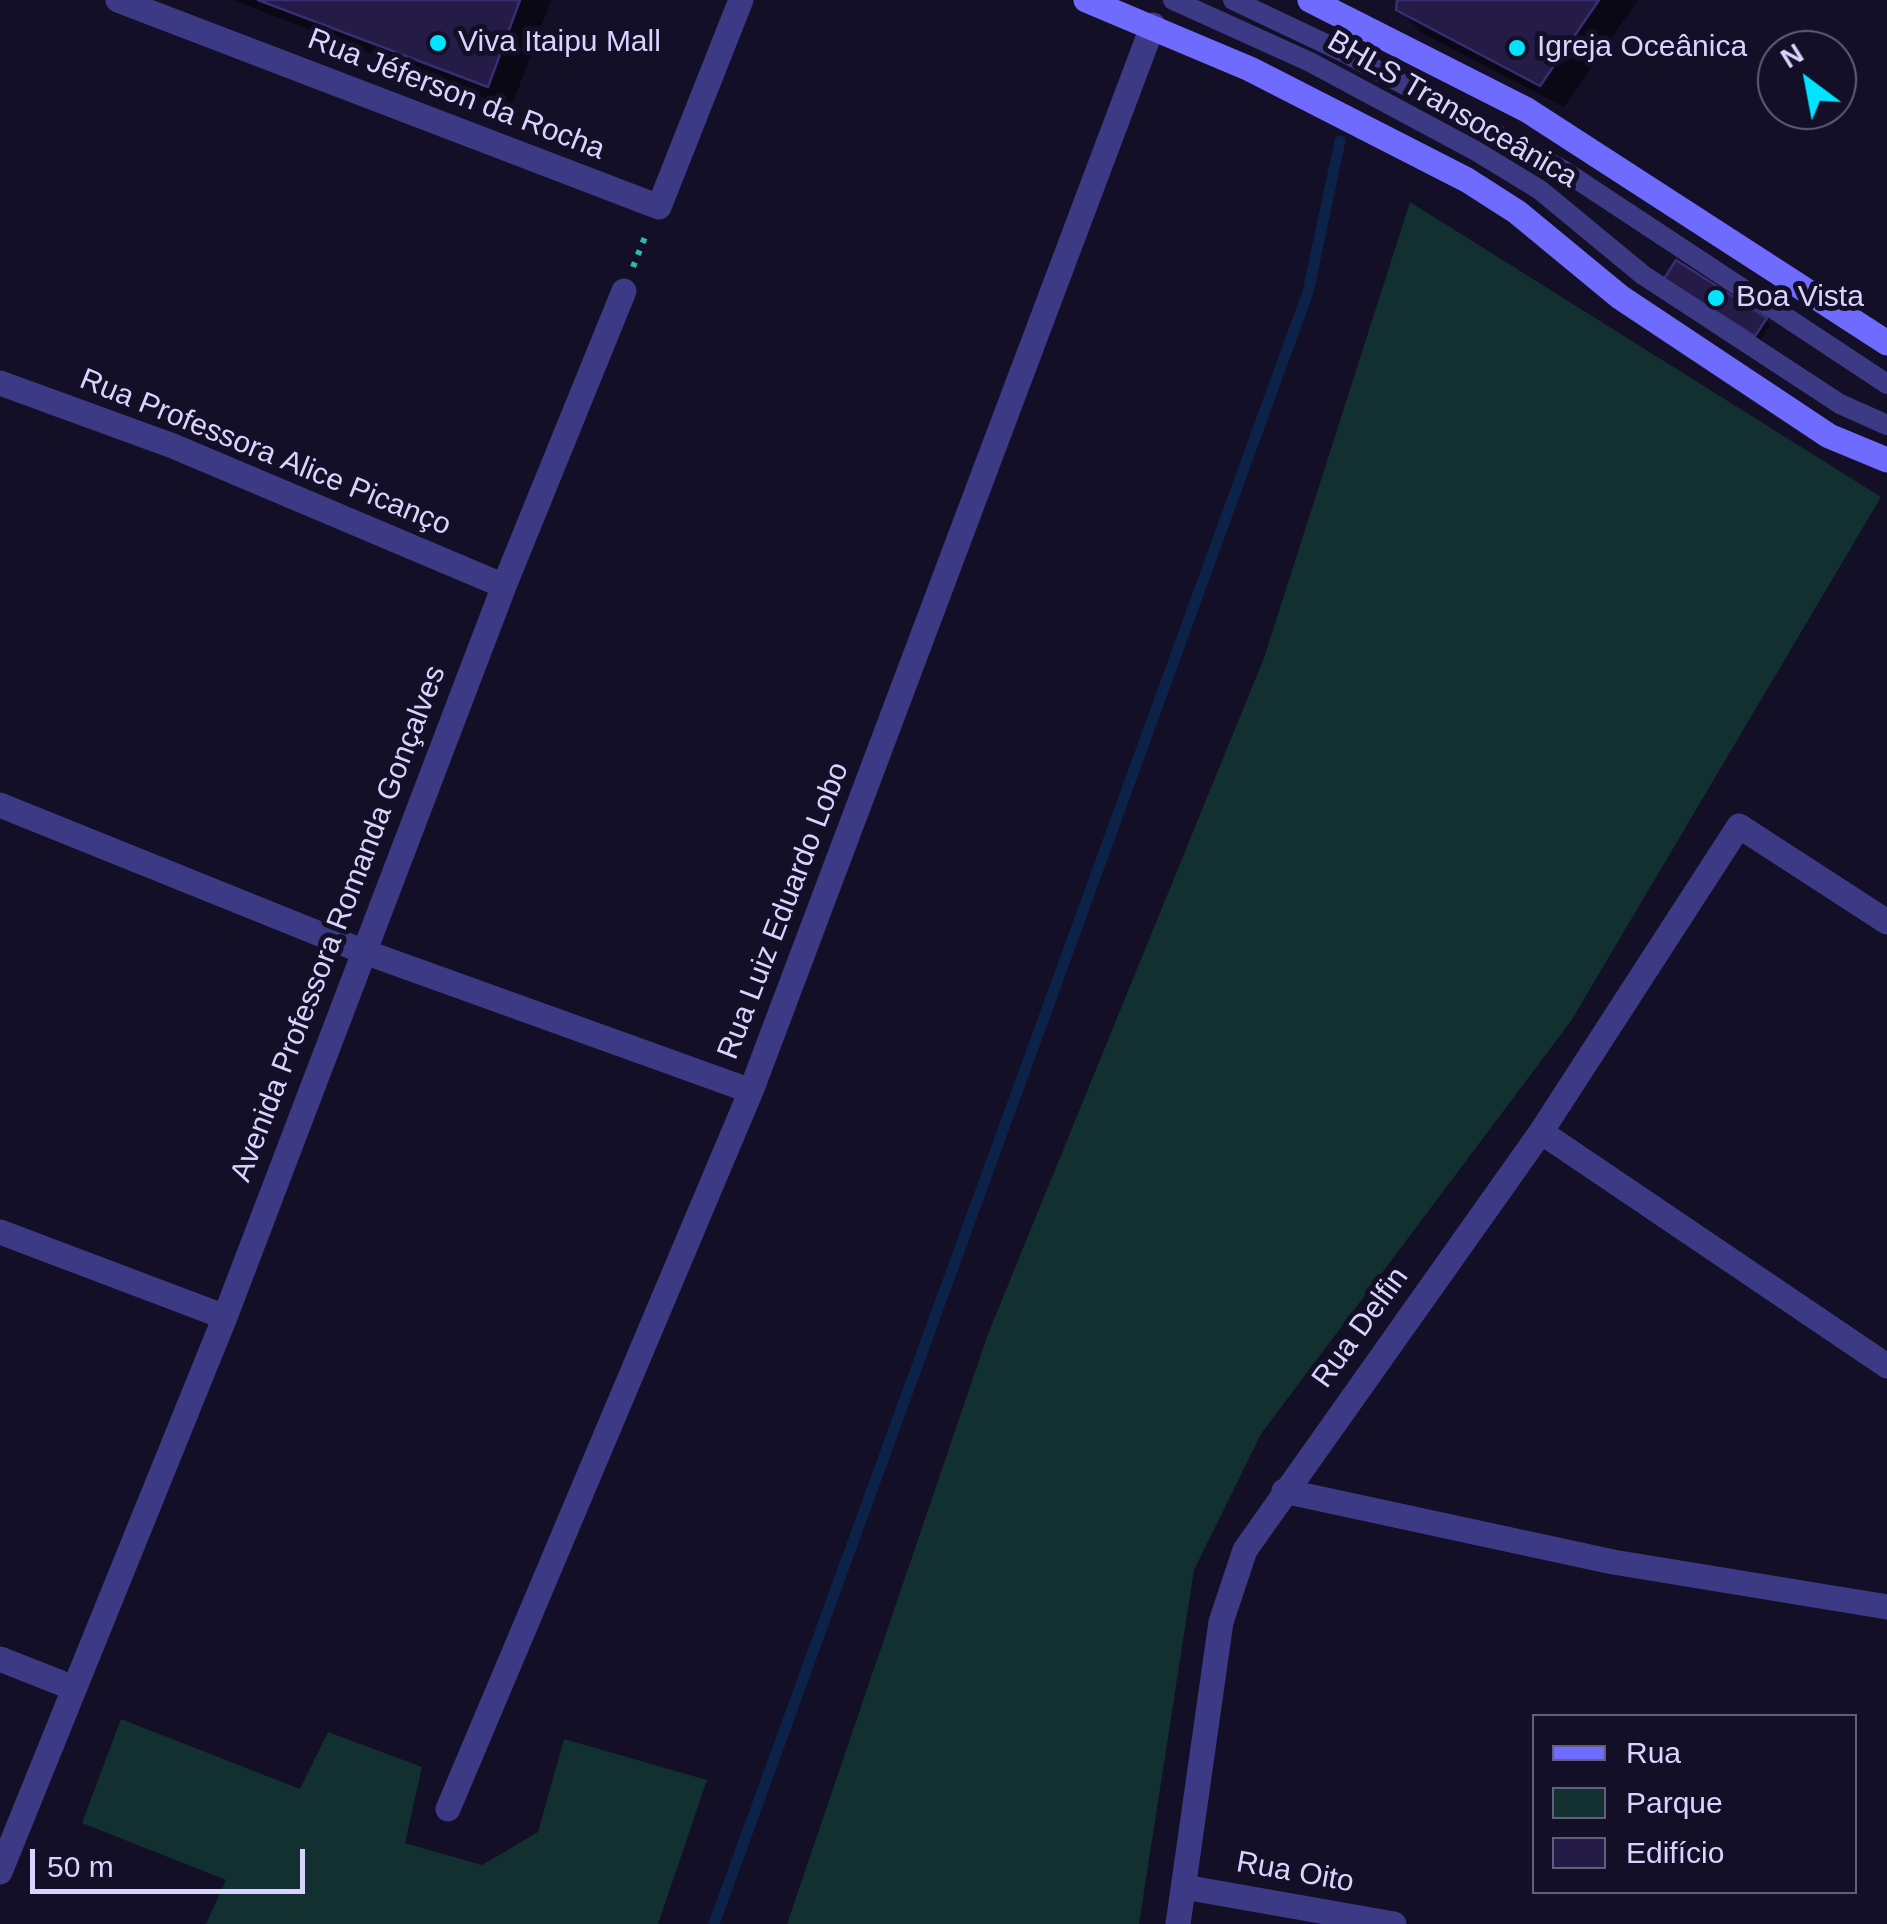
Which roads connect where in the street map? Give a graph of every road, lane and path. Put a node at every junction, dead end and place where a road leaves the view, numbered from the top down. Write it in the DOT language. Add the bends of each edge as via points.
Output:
graph roads {
  1 [pos="118,0"];
  2 [pos="741,0"];
  3 [pos="1086,0"];
  4 [pos="1173,0"];
  5 [pos="1233,0"];
  6 [pos="1310,0"];
  7 [pos="1153,25"];
  8 [pos="659,207"];
  9 [pos="624,292"];
  10 [pos="1887,343"];
  11 [pos="0,383"];
  12 [pos="1887,384"];
  13 [pos="1887,426"];
  14 [pos="1887,460"];
  15 [pos="504,586"];
  16 [pos="0,805"];
  17 [pos="1887,922"];
  18 [pos="362,952"];
  19 [pos="750,1091"];
  20 [pos="1541,1132"];
  21 [pos="0,1232"];
  22 [pos="225,1317"];
  23 [pos="1887,1366"];
  24 [pos="1284,1490"];
  25 [pos="1887,1607"];
  26 [pos="0,1659"];
  27 [pos="72,1688"];
  28 [pos="448,1809"];
  29 [pos="0,1872"];
  30 [pos="1184,1886"];
  31 [pos="1178,1924"];
  32 [pos="1394,1924"];
  1 -- 8 [label="street, Rua Jéferson da Rocha"];
  2 -- 8 [label="street"];
  3 -- 7 [label="main road"];
  4 -- 13 [label="lane, BHLS Transoceânica" via="1310,62 1540,190 1643,275 1840,404"];
  5 -- 12 [label="lane, BHLS Transoceânica" via="1563,170"];
  6 -- 10 [label="main road" via="1527,110"];
  7 -- 14 [label="main road" via="1467,180 1518,212 1620,297 1830,436"];
  7 -- 19 [label="street, Rua Luiz Eduardo Lobo"];
  8 -- 9 [label="path"];
  9 -- 15 [label="street, Avenida Professora Romanda Gonçalves"];
  11 -- 15 [label="street, Rua Professora Alice Picanço" via="172,446"];
  15 -- 18 [label="street, Avenida Professora Romanda Gonçalves"];
  16 -- 18 [label="street"];
  17 -- 20 [label="street, Rua Delfin" via="1739,826"];
  18 -- 19 [label="street"];
  18 -- 22 [label="street, Avenida Professora Romanda Gonçalves"];
  19 -- 28 [label="street, Rua Luiz Eduardo Lobo"];
  20 -- 23 [label="street"];
  20 -- 24 [label="street, Rua Delfin"];
  21 -- 22 [label="street"];
  22 -- 27 [label="street, Avenida Professora Romanda Gonçalves"];
  24 -- 25 [label="street" via="1613,1562"];
  24 -- 30 [label="street, Rua Delfin" via="1245,1550 1221,1622"];
  26 -- 27 [label="street"];
  27 -- 29 [label="street, Avenida Professora Romanda Gonçalves"];
  30 -- 31 [label="street, Rua Delfin"];
  30 -- 32 [label="street, Rua Oito"];
}
